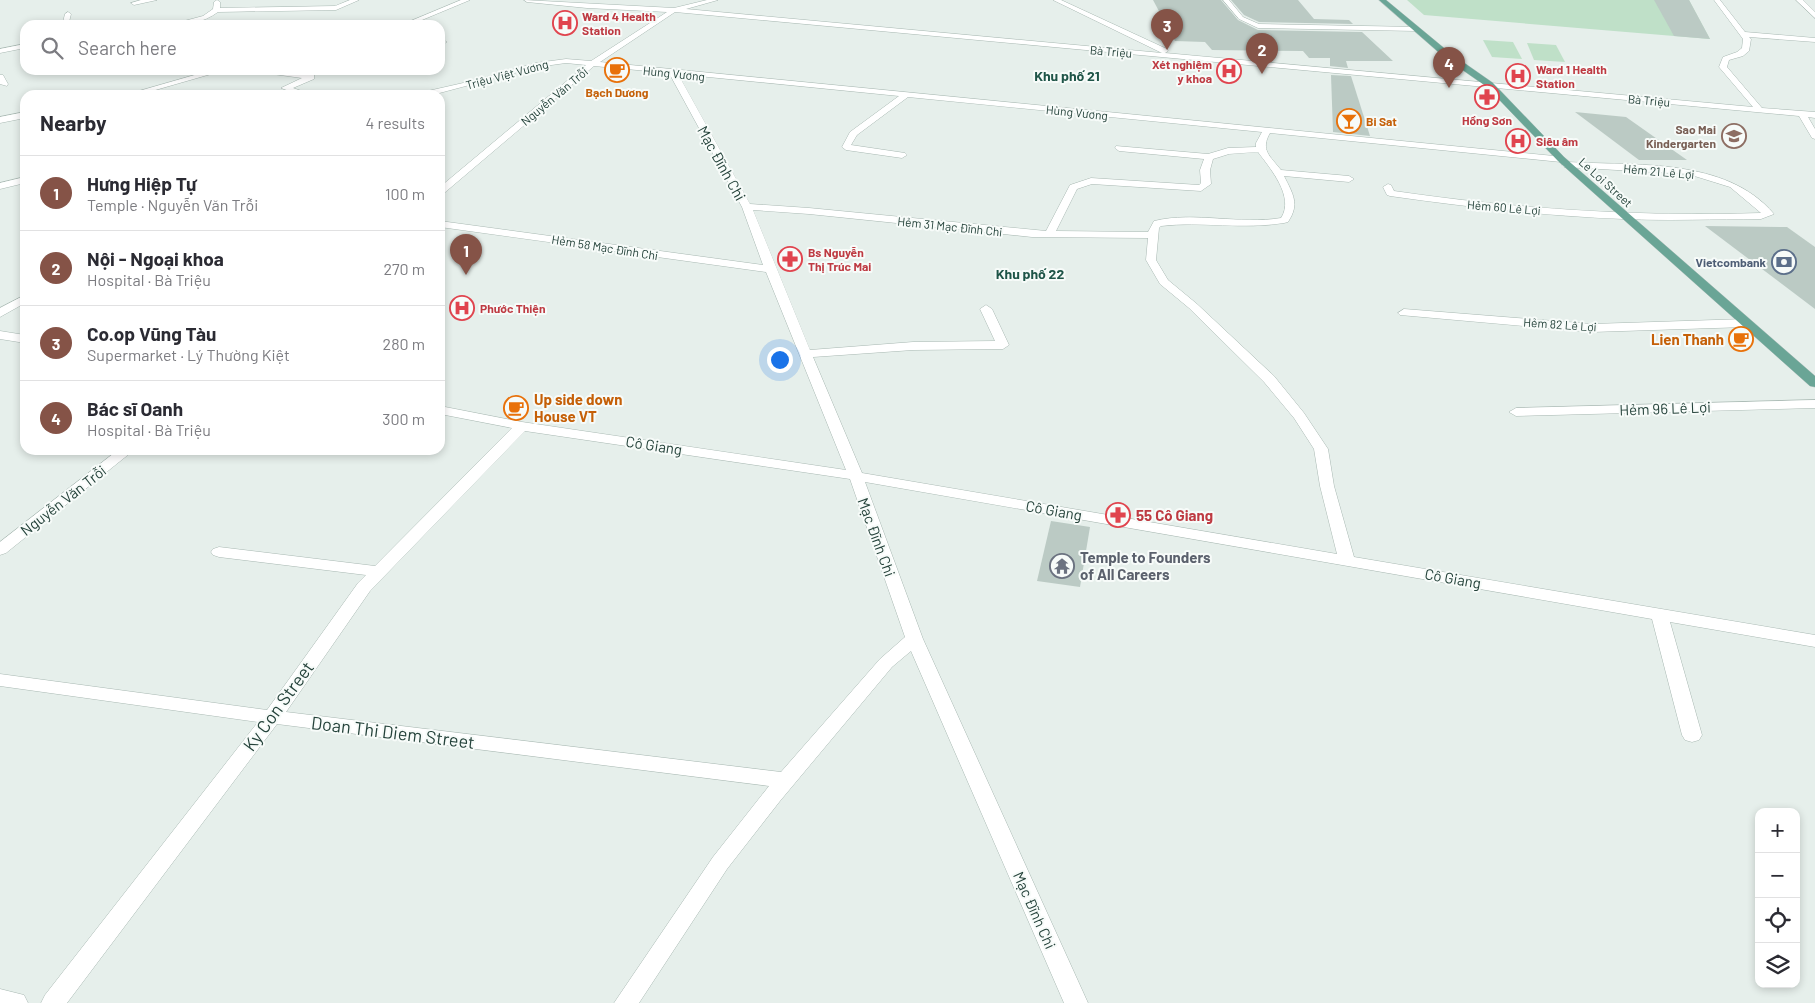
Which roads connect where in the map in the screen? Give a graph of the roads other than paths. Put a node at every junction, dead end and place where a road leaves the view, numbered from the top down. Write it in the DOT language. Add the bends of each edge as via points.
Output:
graph roads {
  1 [pos="154,0"];
  2 [pos="218,0"];
  3 [pos="356,0"];
  4 [pos="467,0"];
  5 [pos="526,0"];
  6 [pos="662,0"];
  7 [pos="715,0"];
  8 [pos="1056,0"];
  9 [pos="1226,0"];
  10 [pos="1382,0"];
  11 [pos="1716,0"];
  12 [pos="1799,0"];
  13 [pos="134,3"];
  14 [pos="216,10"];
  15 [pos="674,10"];
  16 [pos="68,14"];
  17 [pos="1815,16"];
  18 [pos="66,20"];
  19 [pos="200,20"];
  20 [pos="417,20"];
  21 [pos="1417,29"];
  22 [pos="1743,34"];
  23 [pos="1815,40"];
  24 [pos="20,47"];
  25 [pos="0,51"];
  26 [pos="1175,56"];
  27 [pos="592,64"];
  28 [pos="673,73"];
  29 [pos="203,75"];
  30 [pos="296,75"];
  31 [pos="1490,85"];
  32 [pos="147,90"];
  33 [pos="292,90"];
  34 [pos="444,90"];
  35 [pos="906,95"];
  36 [pos="1760,110"];
  37 [pos="1801,113"];
  38 [pos="1815,115"];
  39 [pos="20,116"];
  40 [pos="0,120"];
  41 [pos="1267,132"];
  42 [pos="1815,136"];
  43 [pos="1119,148"];
  44 [pos="1261,149"];
  45 [pos="902,155"];
  46 [pos="1209,158"];
  47 [pos="1564,162"];
  48 [pos="1278,173"];
  49 [pos="445,179"];
  50 [pos="1349,179"];
  51 [pos="453,180"];
  52 [pos="20,181"];
  53 [pos="0,186"];
  54 [pos="445,187"];
  55 [pos="1388,187"];
  56 [pos="747,207"];
  57 [pos="1625,216"];
  58 [pos="445,225"];
  59 [pos="1050,234"];
  60 [pos="1153,235"];
  61 [pos="770,269"];
  62 [pos="20,301"];
  63 [pos="986,309"];
  64 [pos="0,313"];
  65 [pos="1404,313"];
  66 [pos="1746,323"];
  67 [pos="0,335"];
  68 [pos="20,338"];
  69 [pos="807,354"];
  70 [pos="1815,383"];
  71 [pos="1815,404"];
  72 [pos="445,411"];
  73 [pos="1516,412"];
  74 [pos="522,426"];
  75 [pos="121,455"];
  76 [pos="856,476"];
  77 [pos="0,550"];
  78 [pos="218,552"];
  79 [pos="1347,560"];
  80 [pos="379,572"];
  81 [pos="1659,614"];
  82 [pos="914,639"];
  83 [pos="1815,641"];
  84 [pos="0,680"];
  85 [pos="272,717"];
  86 [pos="1692,735"];
  87 [pos="786,780"];
  88 [pos="0,1000"];
  89 [pos="16,1003"];
  90 [pos="53,1003"];
  91 [pos="626,1003"];
  92 [pos="1076,1003"];
  1 -- 13 [label="street"];
  2 -- 14 [label="street"];
  3 -- 14 [label="street" via="336,8"];
  4 -- 20 [label="street"];
  5 -- 15 [label="street, Bà Triệu"];
  6 -- 15 [label="street"];
  7 -- 15 [label="street"];
  8 -- 26 [label="street"];
  9 -- 21 [label="street" via="1241,18 1258,26"];
  10 -- 21 [label="main road, Le Loi Street"];
  11 -- 22 [label="street"];
  12 -- 17 [label="street"];
  14 -- 19 [label="street"];
  15 -- 26 [label="street, Bà Triệu"];
  15 -- 27 [label="street, Nguyễn Văn Trỗi"];
  16 -- 18 [label="street"];
  21 -- 31 [label="main road, Le Loi Street"];
  22 -- 23 [label="street"];
  22 -- 36 [label="street" via="1747,40 1746,50 1726,59 1723,67"];
  24 -- 25 [label="street"];
  26 -- 31 [label="street, Bà Triệu"];
  27 -- 28 [label="street, Hùng Vương"];
  27 -- 34 [label="street, Triệu Việt Vương" via="566,61 536,65"];
  27 -- 51 [label="street, Nguyễn Văn Trỗi"];
  28 -- 35 [label="street, Hùng Vương"];
  28 -- 56 [label="street, Mạc Đĩnh Chi"];
  29 -- 32 [label="street"];
  30 -- 33 [label="street" via="311,77 285,88"];
  31 -- 36 [label="street, Bà Triệu"];
  31 -- 47 [label="main road, Le Loi Street"];
  35 -- 41 [label="street, Hùng Vương"];
  35 -- 45 [label="street" via="853,134 846,147"];
  36 -- 37 [label="street, Bà Triệu"];
  37 -- 38 [label="street, Bà Triệu"];
  37 -- 42 [label="street"];
  39 -- 40 [label="street"];
  41 -- 44 [label="street" via="1260,143"];
  41 -- 47 [label="street, Hùng Vương"];
  43 -- 46 [label="street"];
  44 -- 46 [label="street" via="1228,151"];
  44 -- 48 [label="street"];
  46 -- 59 [label="street" via="1205,170 1206,184 1200,188 1091,181 1073,187"];
  47 -- 57 [label="main road, Le Loi Street"];
  47 -- 57 [label="street, Hẻm 21 Lê Lợi" via="1689,170 1733,185 1769,214"];
  48 -- 50 [label="street"];
  48 -- 60 [label="street" via="1290,198 1289,213 1284,220 1255,224 1171,220 1158,223"];
  49 -- 51 [label="street"];
  51 -- 54 [label="street, Nguyễn Văn Trỗi"];
  52 -- 53 [label="street"];
  55 -- 57 [label="street, Hẻm 60 Lê Lợi" via="1390,193 1454,203"];
  56 -- 59 [label="street, Hẻm 31 Mạc Đĩnh Chi"];
  56 -- 61 [label="street, Mạc Đĩnh Chi"];
  57 -- 66 [label="main road, Le Loi Street"];
  58 -- 61 [label="street, Hẻm 58 Mạc Đĩnh Chi"];
  59 -- 60 [label="street, Hẻm 31 Mạc Đĩnh Chi"];
  60 -- 79 [label="street" via="1151,260 1164,282 1269,379 1320,448"];
  61 -- 69 [label="street, Mạc Đĩnh Chi"];
  62 -- 64 [label="street"];
  63 -- 69 [label="street" via="1003,345 913,346"];
  65 -- 66 [label="street, Hẻm 82 Lê Lợi" via="1592,328"];
  66 -- 70 [label="main road, Le Loi Street"];
  67 -- 68 [label="street"];
  69 -- 76 [label="street, Mạc Đĩnh Chi"];
  71 -- 73 [label="street, Hẻm 96 Lê Lợi"];
  72 -- 74 [label="street, Cô Giang"];
  74 -- 76 [label="street, Cô Giang"];
  74 -- 80 [label="street, Ky Con Street"];
  75 -- 77 [label="street, Nguyễn Văn Trỗi"];
  76 -- 79 [label="street, Cô Giang"];
  76 -- 82 [label="street, Mạc Đĩnh Chi"];
  78 -- 80 [label="street"];
  79 -- 81 [label="street, Cô Giang"];
  80 -- 85 [label="street, Ky Con Street" via="364,587"];
  81 -- 83 [label="street, Cô Giang"];
  81 -- 86 [label="street"];
  82 -- 87 [label="street" via="886,663"];
  82 -- 92 [label="street, Mạc Đĩnh Chi"];
  84 -- 85 [label="street, Doan Thi Diem Street"];
  85 -- 87 [label="street, Doan Thi Diem Street"];
  85 -- 90 [label="street, Ky Con Street"];
  87 -- 91 [label="street" via="720,863"];
  88 -- 89 [label="street"];
}
